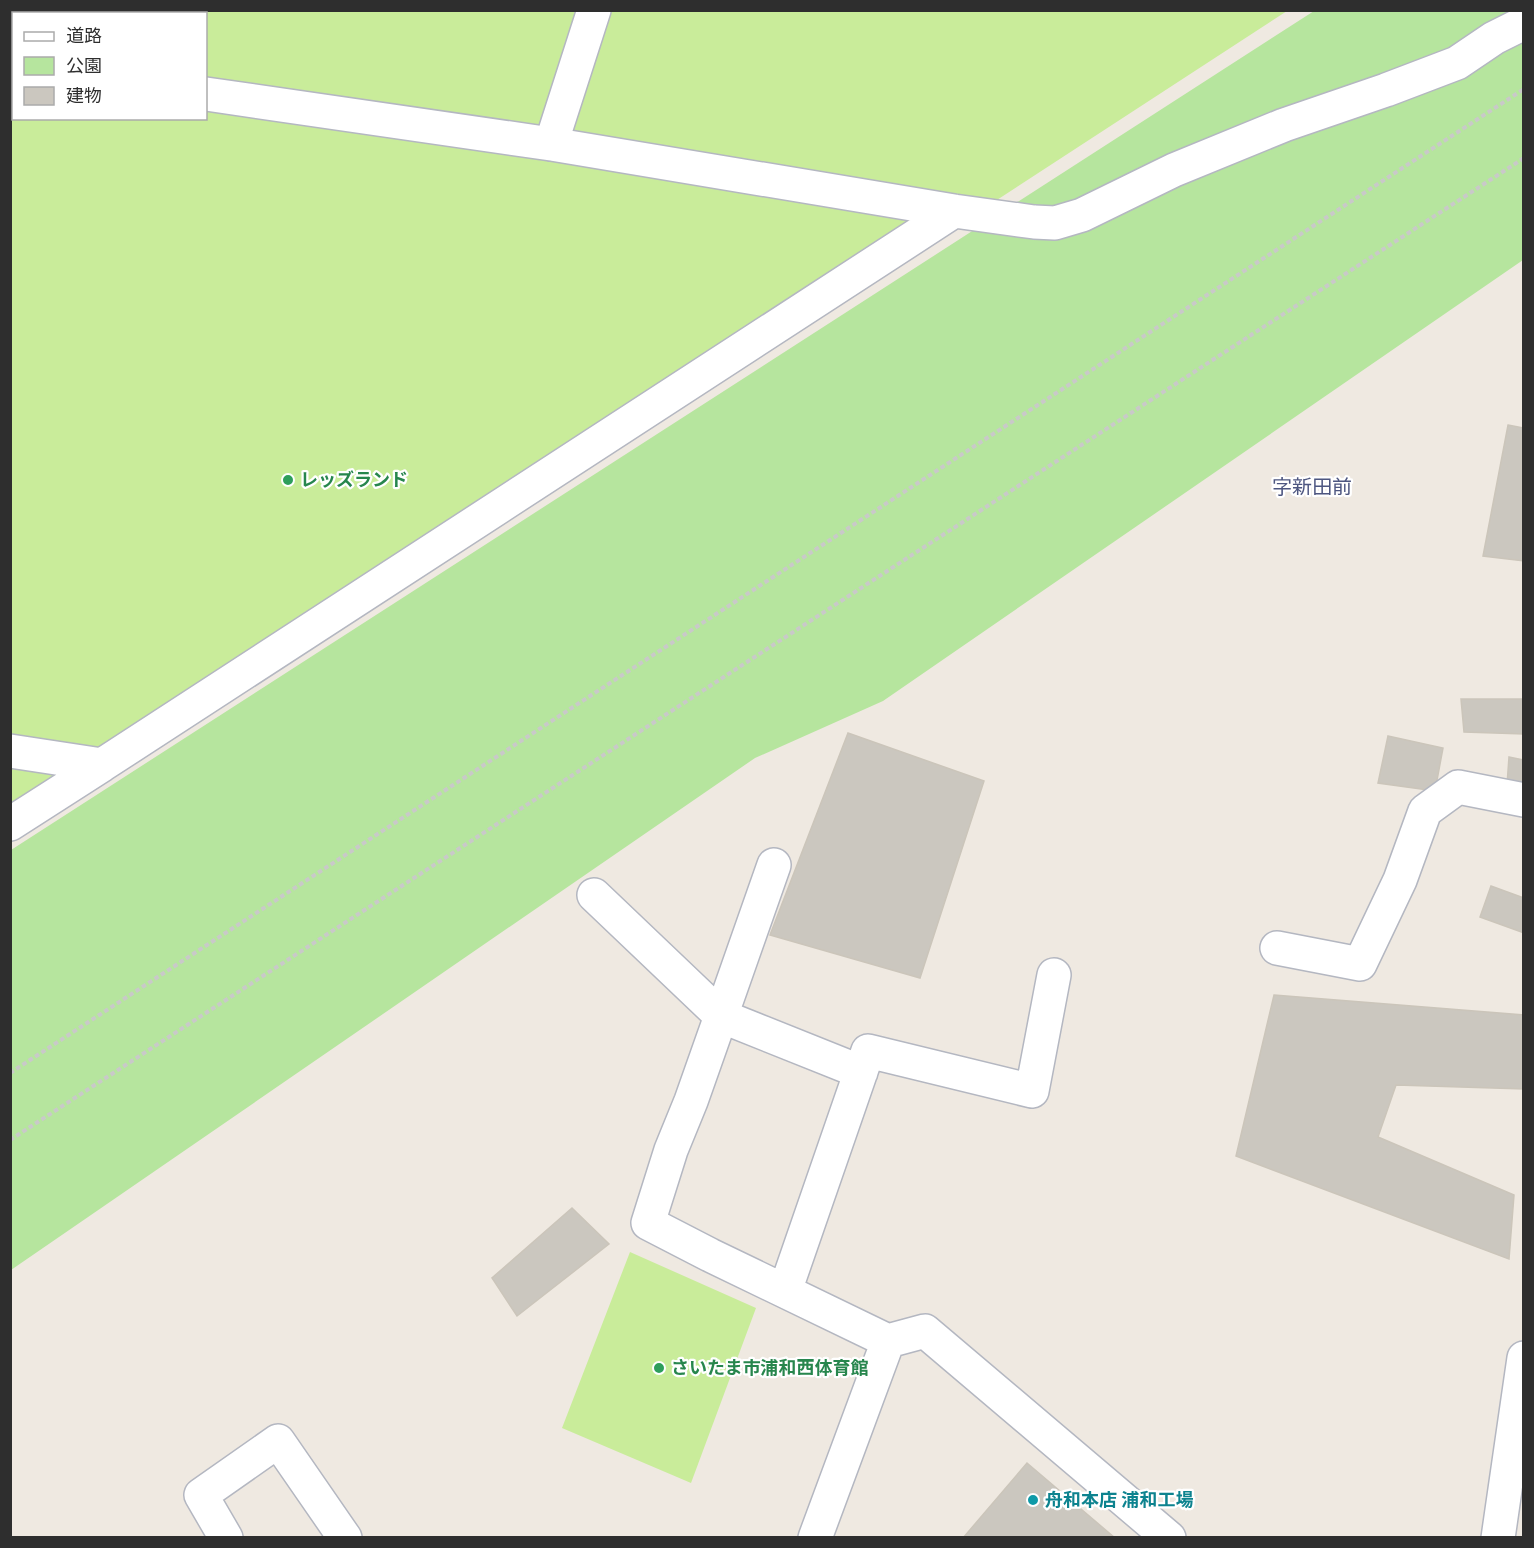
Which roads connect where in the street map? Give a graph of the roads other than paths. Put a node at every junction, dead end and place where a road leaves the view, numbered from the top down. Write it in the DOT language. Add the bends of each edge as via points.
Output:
graph roads {
  1 [pos="594,10"];
  2 [pos="1524,23"];
  3 [pos="207,94"];
  4 [pos="551,144"];
  5 [pos="954,211"];
  6 [pos="10,751"];
  7 [pos="102,765"];
  8 [pos="1524,800"];
  9 [pos="10,824"];
  10 [pos="774,865"];
  11 [pos="594,895"];
  12 [pos="1277,948"];
  13 [pos="1054,975"];
  14 [pos="721,1016"];
  15 [pos="865,1061"];
  16 [pos="784,1292"];
  17 [pos="888,1341"];
  18 [pos="1524,1359"];
  19 [pos="226,1538"];
  20 [pos="345,1538"];
  21 [pos="815,1538"];
  22 [pos="1169,1538"];
  23 [pos="1498,1538"];
  1 -- 4 [label="street"];
  2 -- 5 [label="street" via="1457,63 1284,125 1174,170 1082,215 1055,223"];
  3 -- 4 [label="street"];
  4 -- 5 [label="street"];
  5 -- 7 [label="street"];
  6 -- 7 [label="street"];
  7 -- 9 [label="street"];
  8 -- 12 [label="street" via="1458,787 1425,812 1400,880 1360,964"];
  10 -- 14 [label="street"];
  11 -- 14 [label="street"];
  13 -- 15 [label="street" via="1032,1091"];
  14 -- 15 [label="street"];
  14 -- 16 [label="street" via="670,1150 648,1223"];
  15 -- 16 [label="street"];
  16 -- 17 [label="street"];
  17 -- 21 [label="street"];
  17 -- 22 [label="street" via="925,1331"];
  18 -- 23 [label="street"];
  19 -- 20 [label="street" via="201,1496 278,1441"];
}
